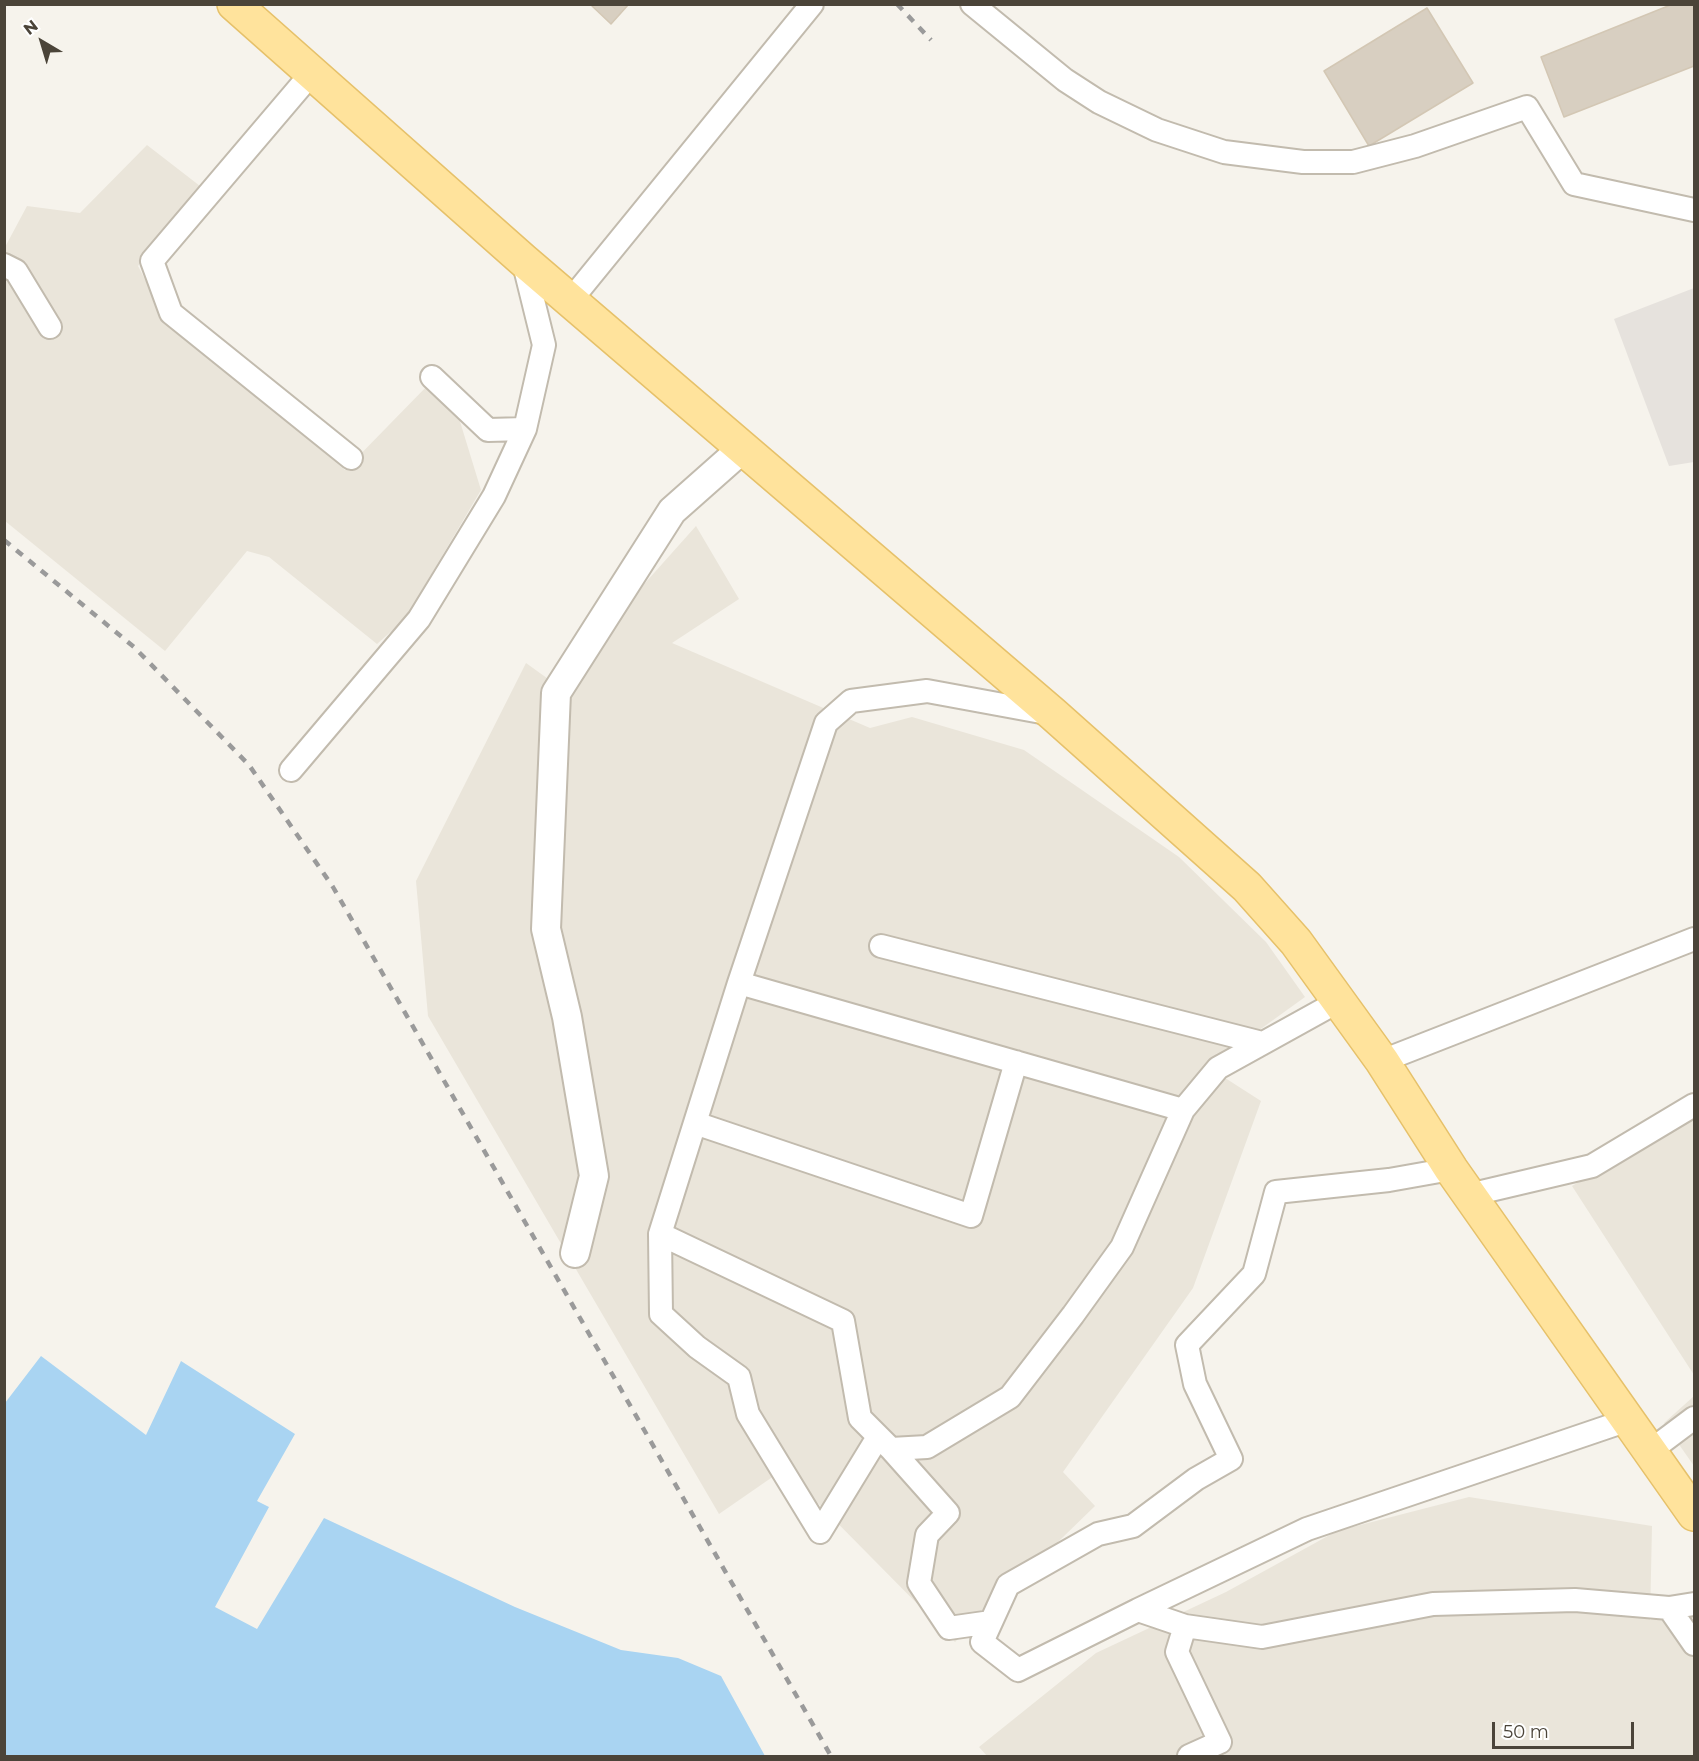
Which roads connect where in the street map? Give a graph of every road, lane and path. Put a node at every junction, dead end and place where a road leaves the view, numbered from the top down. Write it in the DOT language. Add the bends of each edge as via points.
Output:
graph roads {
  1 [pos="234,4"];
  2 [pos="812,4"];
  3 [pos="972,4"];
  4 [pos="311,74"];
  5 [pos="1695,210"];
  6 [pos="523,260"];
  7 [pos="4,265"];
  8 [pos="570,301"];
  9 [pos="50,327"];
  10 [pos="432,377"];
  11 [pos="525,429"];
  12 [pos="742,449"];
  13 [pos="351,459"];
  14 [pos="1053,714"];
  15 [pos="291,770"];
  16 [pos="1695,939"];
  17 [pos="882,946"];
  18 [pos="739,983"];
  19 [pos="1339,1000"];
  20 [pos="1262,1044"];
  21 [pos="1382,1061"];
  22 [pos="1016,1062"];
  23 [pos="1695,1105"];
  24 [pos="1183,1110"];
  25 [pos="695,1123"];
  26 [pos="1460,1182"];
  27 [pos="660,1234"];
  28 [pos="575,1253"];
  29 [pos="1695,1418"];
  30 [pos="1628,1420"];
  31 [pos="885,1443"];
  32 [pos="1650,1451"];
  33 [pos="1695,1514"];
  34 [pos="1695,1604"];
  35 [pos="1669,1608"];
  36 [pos="1138,1610"];
  37 [pos="991,1622"];
  38 [pos="1185,1626"];
  39 [pos="1695,1644"];
  40 [pos="1189,1756"];
  1 -- 4 [label="main road"];
  2 -- 8 [label="street"];
  3 -- 5 [label="street" via="1065,80 1099,102 1157,130 1224,152 1303,162 1353,162 1415,146 1527,107 1575,184"];
  4 -- 6 [label="main road"];
  4 -- 13 [label="street" via="152,261 171,313"];
  6 -- 8 [label="main road"];
  6 -- 11 [label="street" via="544,345"];
  7 -- 9 [label="street" via="16,271"];
  8 -- 12 [label="main road"];
  10 -- 11 [label="street" via="488,429"];
  11 -- 15 [label="street" via="494,496 419,619"];
  12 -- 14 [label="main road"];
  12 -- 28 [label="street" via="672,511 556,693 546,929 567,1017 594,1176"];
  14 -- 18 [label="street" via="927,691 851,700 826,723"];
  14 -- 19 [label="main road" via="1247,887 1296,942"];
  16 -- 21 [label="street"];
  17 -- 20 [label="street"];
  18 -- 22 [label="street"];
  18 -- 25 [label="street"];
  19 -- 20 [label="street"];
  19 -- 21 [label="main road"];
  20 -- 24 [label="street" via="1218,1068"];
  21 -- 26 [label="main road"];
  22 -- 24 [label="street"];
  22 -- 25 [label="street" via="971,1216"];
  23 -- 26 [label="street" via="1592,1166"];
  24 -- 31 [label="street" via="1122,1247 1010,1397 927,1447"];
  25 -- 27 [label="street"];
  26 -- 30 [label="main road"];
  26 -- 37 [label="street" via="1389,1180 1276,1192 1254,1274 1187,1345 1195,1384 1231,1459 1196,1479 1133,1526 1098,1534 1008,1585"];
  27 -- 31 [label="street" via="843,1321 860,1418"];
  27 -- 31 [label="street" via="661,1314 697,1347 739,1377 748,1414 820,1532"];
  29 -- 32 [label="street"];
  30 -- 32 [label="main road"];
  30 -- 36 [label="street" via="1306,1529"];
  31 -- 37 [label="street" via="948,1514 927,1535 919,1583 949,1628"];
  32 -- 33 [label="main road"];
  34 -- 35 [label="street"];
  35 -- 38 [label="street" via="1575,1600 1433,1604 1262,1637"];
  35 -- 39 [label="street"];
  36 -- 37 [label="street" via="1018,1670 982,1642"];
  36 -- 38 [label="street"];
  38 -- 40 [label="street" via="1177,1652 1220,1742"];
}
